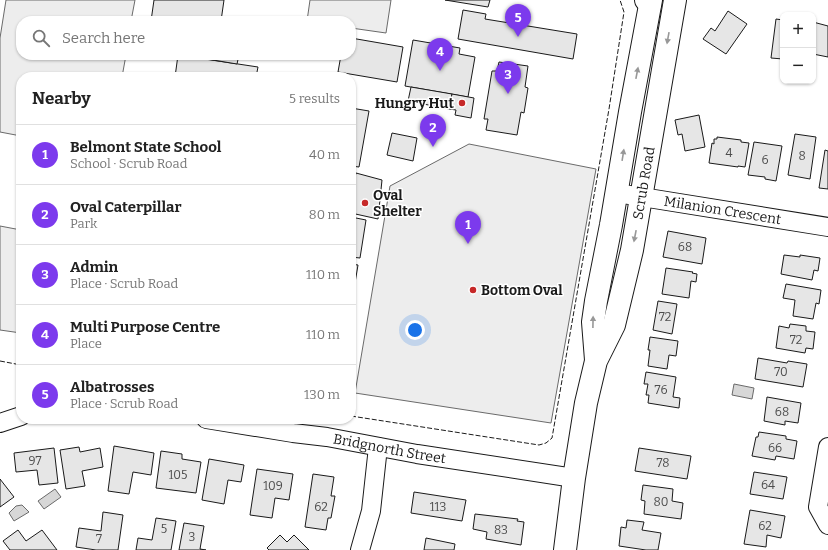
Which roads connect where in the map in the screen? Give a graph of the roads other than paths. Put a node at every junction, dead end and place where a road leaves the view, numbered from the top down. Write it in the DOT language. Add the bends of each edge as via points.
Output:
graph roads {
  1 [pos="675,0"];
  2 [pos="649,1"];
  3 [pos="617,193"];
  4 [pos="642,197"];
  5 [pos="828,228"];
  6 [pos="596,361"];
  7 [pos="16,418"];
  8 [pos="0,423"];
  9 [pos="237,424"];
  10 [pos="378,447"];
  11 [pos="828,447"];
  12 [pos="574,478"];
  13 [pos="828,525"];
  14 [pos="360,550"];
  15 [pos="565,550"];
  1 -- 4 [label="main road, Scrub Road, one-way"];
  3 -- 2 [label="main road, Scrub Road, one-way"];
  3 -- 4 [label="street, Milanion Crescent"];
  6 -- 3 [label="main road, Scrub Road, one-way" via="593,322"];
  4 -- 5 [label="street, Milanion Crescent"];
  4 -- 6 [label="main road, Scrub Road, one-way" via="614,325"];
  6 -- 12 [label="main road, Scrub Road" via="586,403"];
  7 -- 8 [label="street"];
  9 -- 10 [label="street, Bridgnorth Street"];
  10 -- 12 [label="street, Bridgnorth Street"];
  10 -- 14 [label="street" via="371,511"];
  11 -- 13 [label="street" via="818,508"];
  12 -- 15 [label="main road, Scrub Road"];
}
